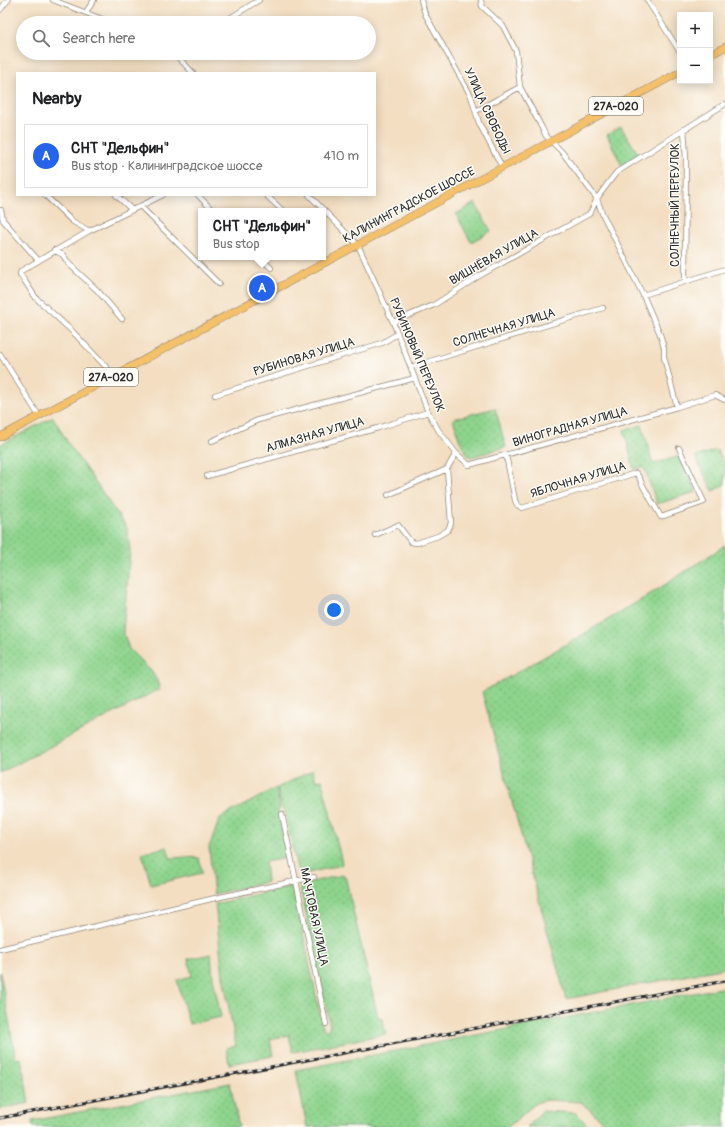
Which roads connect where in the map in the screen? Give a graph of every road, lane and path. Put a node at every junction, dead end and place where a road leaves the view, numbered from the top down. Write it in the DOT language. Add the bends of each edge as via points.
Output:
graph roads {
  1 [pos="8,0"];
  2 [pos="53,0"];
  3 [pos="94,0"];
  4 [pos="259,0"];
  5 [pos="421,0"];
  6 [pos="481,0"];
  7 [pos="647,0"];
  8 [pos="0,10"];
  9 [pos="86,12"];
  10 [pos="95,16"];
  11 [pos="233,16"];
  12 [pos="725,47"];
  13 [pos="677,48"];
  14 [pos="713,53"];
  15 [pos="181,60"];
  16 [pos="192,72"];
  17 [pos="677,74"];
  18 [pos="520,87"];
  19 [pos="725,104"];
  20 [pos="476,111"];
  21 [pos="684,129"];
  22 [pos="551,141"];
  23 [pos="502,167"];
  24 [pos="46,196"];
  25 [pos="117,196"];
  26 [pos="161,196"];
  27 [pos="199,196"];
  28 [pos="267,196"];
  29 [pos="310,196"];
  30 [pos="597,199"];
  31 [pos="140,206"];
  32 [pos="210,208"];
  33 [pos="280,208"];
  34 [pos="322,208"];
  35 [pos="131,209"];
  36 [pos="1,210"];
  37 [pos="326,212"];
  38 [pos="89,231"];
  39 [pos="358,245"];
  40 [pos="54,250"];
  41 [pos="38,260"];
  42 [pos="263,260"];
  43 [pos="272,268"];
  44 [pos="725,269"];
  45 [pos="686,281"];
  46 [pos="219,284"];
  47 [pos="643,295"];
  48 [pos="603,308"];
  49 [pos="122,319"];
  50 [pos="393,322"];
  51 [pos="397,334"];
  52 [pos="0,354"];
  53 [pos="411,367"];
  54 [pos="107,368"];
  55 [pos="415,378"];
  56 [pos="215,395"];
  57 [pos="725,400"];
  58 [pos="677,407"];
  59 [pos="428,412"];
  60 [pos="39,416"];
  61 [pos="0,437"];
  62 [pos="212,441"];
  63 [pos="679,448"];
  64 [pos="456,453"];
  65 [pos="506,455"];
  66 [pos="469,465"];
  67 [pos="447,470"];
  68 [pos="207,476"];
  69 [pos="388,495"];
  70 [pos="374,535"];
  71 [pos="282,814"];
  72 [pos="314,877"];
  73 [pos="296,882"];
  74 [pos="0,949"];
  75 [pos="326,1024"];
  1 -- 8 [label="street"];
  2 -- 9 [label="street"];
  3 -- 9 [label="street"];
  4 -- 11 [label="street"];
  5 -- 20 [label="street, УЛИЦА СВОБОДЫ" via="425,14 471,96"];
  6 -- 18 [label="street" via="482,6 503,26 516,51"];
  7 -- 13 [label="street"];
  9 -- 10 [label="street"];
  12 -- 14 [label="main road"];
  15 -- 16 [label="street"];
  17 -- 22 [label="main road, КАЛИНИНГРАДСКОЕ ШОССЕ / 27А-020"];
  18 -- 20 [label="street"];
  18 -- 22 [label="street"];
  19 -- 21 [label="street, ВИШНЁВАЯ УЛИЦА"];
  20 -- 23 [label="street, УЛИЦА СВОБОДЫ" via="479,123"];
  21 -- 30 [label="street, ВИШНЁВАЯ УЛИЦА" via="617,172"];
  21 -- 45 [label="street, СОЛНЕЧНЫЙ ПЕРЕУЛОК"];
  22 -- 23 [label="main road, КАЛИНИНГРАДСКОЕ ШОССЕ / 27А-020"];
  22 -- 30 [label="street"];
  23 -- 39 [label="main road, КАЛИНИНГРАДСКОЕ ШОССЕ / 27А-020"];
  24 -- 38 [label="street" via="72,222"];
  25 -- 35 [label="street"];
  26 -- 31 [label="street"];
  27 -- 32 [label="street"];
  28 -- 33 [label="street"];
  29 -- 34 [label="street, РУБИНОВЫЙ ПЕРЕУЛОК"];
  30 -- 47 [label="street"];
  30 -- 50 [label="street, ВИШНЁВАЯ УЛИЦА" via="589,214 478,276 434,305"];
  31 -- 35 [label="street"];
  31 -- 46 [label="street"];
  35 -- 38 [label="street"];
  36 -- 41 [label="street" via="3,220"];
  37 -- 39 [label="street, РУБИНОВЫЙ ПЕРЕУЛОК"];
  38 -- 40 [label="street"];
  39 -- 50 [label="street, РУБИНОВЫЙ ПЕРЕУЛОК"];
  39 -- 60 [label="main road, КАЛИНИНГРАДСКОЕ ШОССЕ / 27А-020"];
  40 -- 41 [label="street"];
  40 -- 49 [label="street" via="63,255"];
  41 -- 54 [label="street" via="22,271 21,277 36,298"];
  42 -- 43 [label="street"];
  44 -- 45 [label="street"];
  45 -- 47 [label="street"];
  47 -- 58 [label="street" via="660,334"];
  48 -- 53 [label="street, СОЛНЕЧНАЯ УЛИЦА"];
  50 -- 51 [label="street, РУБИНОВЫЙ ПЕРЕУЛОК"];
  51 -- 53 [label="street, РУБИНОВЫЙ ПЕРЕУЛОК"];
  51 -- 56 [label="street, РУБИНОВАЯ УЛИЦА" via="382,343"];
  52 -- 60 [label="street"];
  53 -- 55 [label="street, РУБИНОВЫЙ ПЕРЕУЛОК"];
  55 -- 59 [label="street, РУБИНОВЫЙ ПЕРЕУЛОК"];
  55 -- 62 [label="street" via="258,420"];
  57 -- 58 [label="street, ВИНОГРАДНАЯ УЛИЦА" via="715,395"];
  58 -- 65 [label="street, ВИНОГРАДНАЯ УЛИЦА"];
  59 -- 64 [label="street, РУБИНОВЫЙ ПЕРЕУЛОК"];
  59 -- 68 [label="street, АЛМАЗНАЯ УЛИЦА"];
  60 -- 61 [label="main road, КАЛИНИНГРАДСКОЕ ШОССЕ / 27А-020"];
  63 -- 65 [label="street, ЯБЛОЧНАЯ УЛИЦА" via="704,502 661,517 636,473 522,508 517,506"];
  64 -- 66 [label="street, РУБИНОВЫЙ ПЕРЕУЛОК"];
  64 -- 67 [label="street"];
  65 -- 66 [label="street, ВИНОГРАДНАЯ УЛИЦА"];
  67 -- 69 [label="street"];
  67 -- 70 [label="street" via="451,523 448,530 417,543 411,542 398,525"];
  71 -- 73 [label="street, МАЧТОВАЯ УЛИЦА"];
  72 -- 73 [label="street"];
  73 -- 74 [label="street"];
  73 -- 75 [label="street, МАЧТОВАЯ УЛИЦА"];
}
